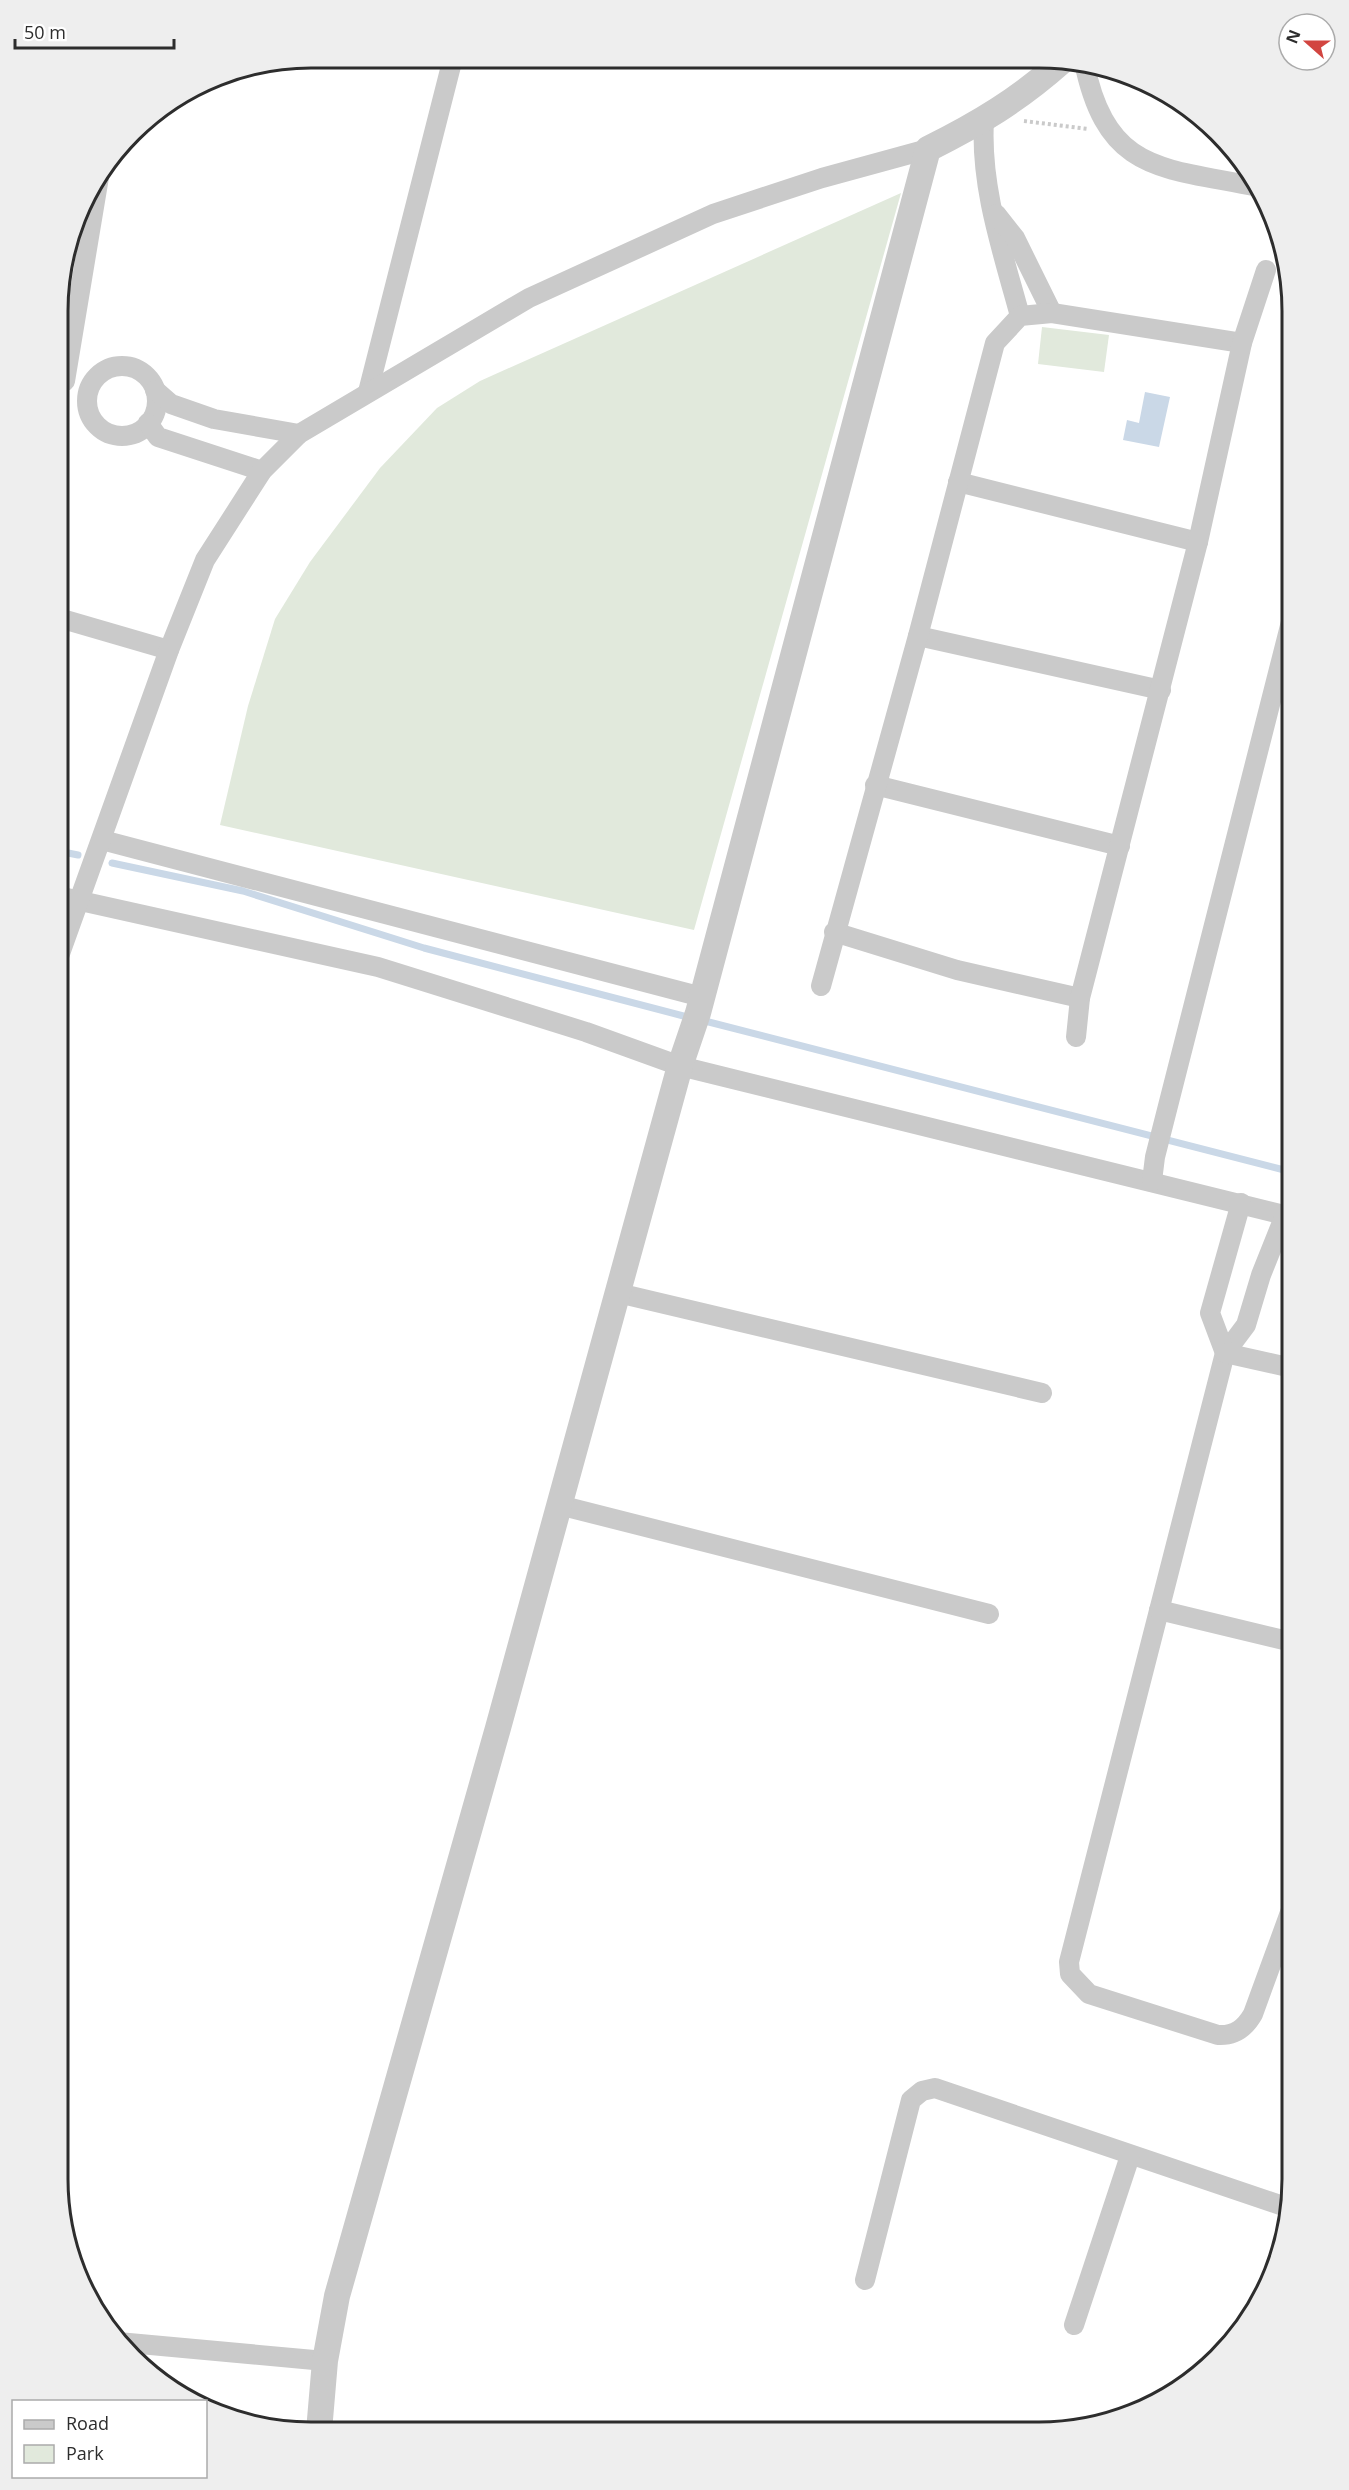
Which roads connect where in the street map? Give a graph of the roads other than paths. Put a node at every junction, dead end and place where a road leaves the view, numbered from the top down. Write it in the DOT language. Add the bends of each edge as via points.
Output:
graph roads {
  1 [pos="450,68"];
  2 [pos="1054,68"];
  3 [pos="1086,72"];
  4 [pos="984,122"];
  5 [pos="928,149"];
  6 [pos="1247,185"];
  7 [pos="95,199"];
  8 [pos="993,210"];
  9 [pos="1266,270"];
  10 [pos="1052,313"];
  11 [pos="1020,316"];
  12 [pos="1242,343"];
  13 [pos="68,347"];
  14 [pos="68,383"];
  15 [pos="155,390"];
  16 [pos="368,392"];
  17 [pos="87,393"];
  18 [pos="214,419"];
  19 [pos="148,423"];
  20 [pos="299,434"];
  21 [pos="204,452"];
  22 [pos="262,471"];
  23 [pos="958,482"];
  24 [pos="1198,543"];
  25 [pos="68,621"];
  26 [pos="918,636"];
  27 [pos="169,650"];
  28 [pos="1282,658"];
  29 [pos="1161,690"];
  30 [pos="875,785"];
  31 [pos="102,840"];
  32 [pos="1120,846"];
  33 [pos="68,898"];
  34 [pos="80,901"];
  35 [pos="834,932"];
  36 [pos="68,933"];
  37 [pos="820,986"];
  38 [pos="1080,998"];
  39 [pos="700,1005"];
  40 [pos="1076,1037"];
  41 [pos="680,1066"];
  42 [pos="1152,1181"];
  43 [pos="1240,1203"];
  44 [pos="1282,1214"];
  45 [pos="1282,1229"];
  46 [pos="618,1293"];
  47 [pos="1225,1353"];
  48 [pos="1282,1366"];
  49 [pos="1042,1393"];
  50 [pos="559,1505"];
  51 [pos="1159,1610"];
  52 [pos="989,1614"];
  53 [pos="1282,1640"];
  54 [pos="1282,1934"];
  55 [pos="1130,2156"];
  56 [pos="1280,2205"];
  57 [pos="865,2280"];
  58 [pos="1074,2325"];
  59 [pos="131,2343"];
  60 [pos="325,2361"];
  61 [pos="320,2422"];
  1 -- 16 [label="street"];
  2 -- 4 [label="street"];
  3 -- 6 [label="street" via="1102,122 1122,146 1163,169"];
  4 -- 5 [label="street"];
  4 -- 8 [label="street" via="982,150"];
  5 -- 16 [label="street" via="713,214 529,298"];
  5 -- 39 [label="street"];
  7 -- 13 [label="street"];
  8 -- 10 [label="street" via="1015,238"];
  8 -- 11 [label="street"];
  9 -- 12 [label="street"];
  10 -- 11 [label="street"];
  10 -- 12 [label="street"];
  11 -- 23 [label="street" via="995,343"];
  12 -- 24 [label="street"];
  14 -- 17 [label="street"];
  15 -- 17 [label="street" via="141,372 120,366 99,374"];
  15 -- 18 [label="street" via="171,404"];
  15 -- 19 [label="street" via="157,402"];
  16 -- 20 [label="street"];
  17 -- 19 [label="street" via="90,416 106,433 129,435"];
  18 -- 20 [label="street"];
  18 -- 21 [label="street"];
  19 -- 21 [label="street" via="158,437"];
  20 -- 22 [label="street"];
  21 -- 22 [label="street"];
  22 -- 27 [label="street" via="205,560"];
  23 -- 24 [label="street"];
  23 -- 26 [label="street"];
  24 -- 29 [label="street"];
  25 -- 27 [label="street"];
  26 -- 29 [label="street"];
  26 -- 30 [label="street"];
  27 -- 31 [label="street"];
  28 -- 42 [label="street"];
  29 -- 32 [label="street"];
  30 -- 32 [label="street"];
  30 -- 35 [label="street"];
  31 -- 34 [label="street"];
  31 -- 39 [label="street"];
  32 -- 38 [label="street"];
  33 -- 34 [label="street"];
  34 -- 36 [label="street"];
  34 -- 41 [label="street" via="378,967 586,1032"];
  35 -- 37 [label="street"];
  35 -- 38 [label="street" via="957,970"];
  38 -- 40 [label="street"];
  39 -- 41 [label="street"];
  41 -- 42 [label="street"];
  41 -- 46 [label="street"];
  42 -- 43 [label="street"];
  43 -- 44 [label="street"];
  43 -- 47 [label="street" via="1210,1313"];
  45 -- 47 [label="street" via="1261,1275 1246,1325"];
  46 -- 49 [label="street"];
  46 -- 50 [label="street"];
  47 -- 48 [label="street"];
  47 -- 51 [label="street"];
  50 -- 52 [label="street"];
  50 -- 60 [label="street" via="337,2296"];
  51 -- 53 [label="street"];
  51 -- 54 [label="street" via="1063,1975 1089,1994 1229,2036 1247,2024 1253,2014"];
  55 -- 56 [label="street"];
  55 -- 57 [label="street" via="935,2088 922,2091 911,2100"];
  55 -- 58 [label="street"];
  59 -- 60 [label="street"];
  60 -- 61 [label="street"];
}
